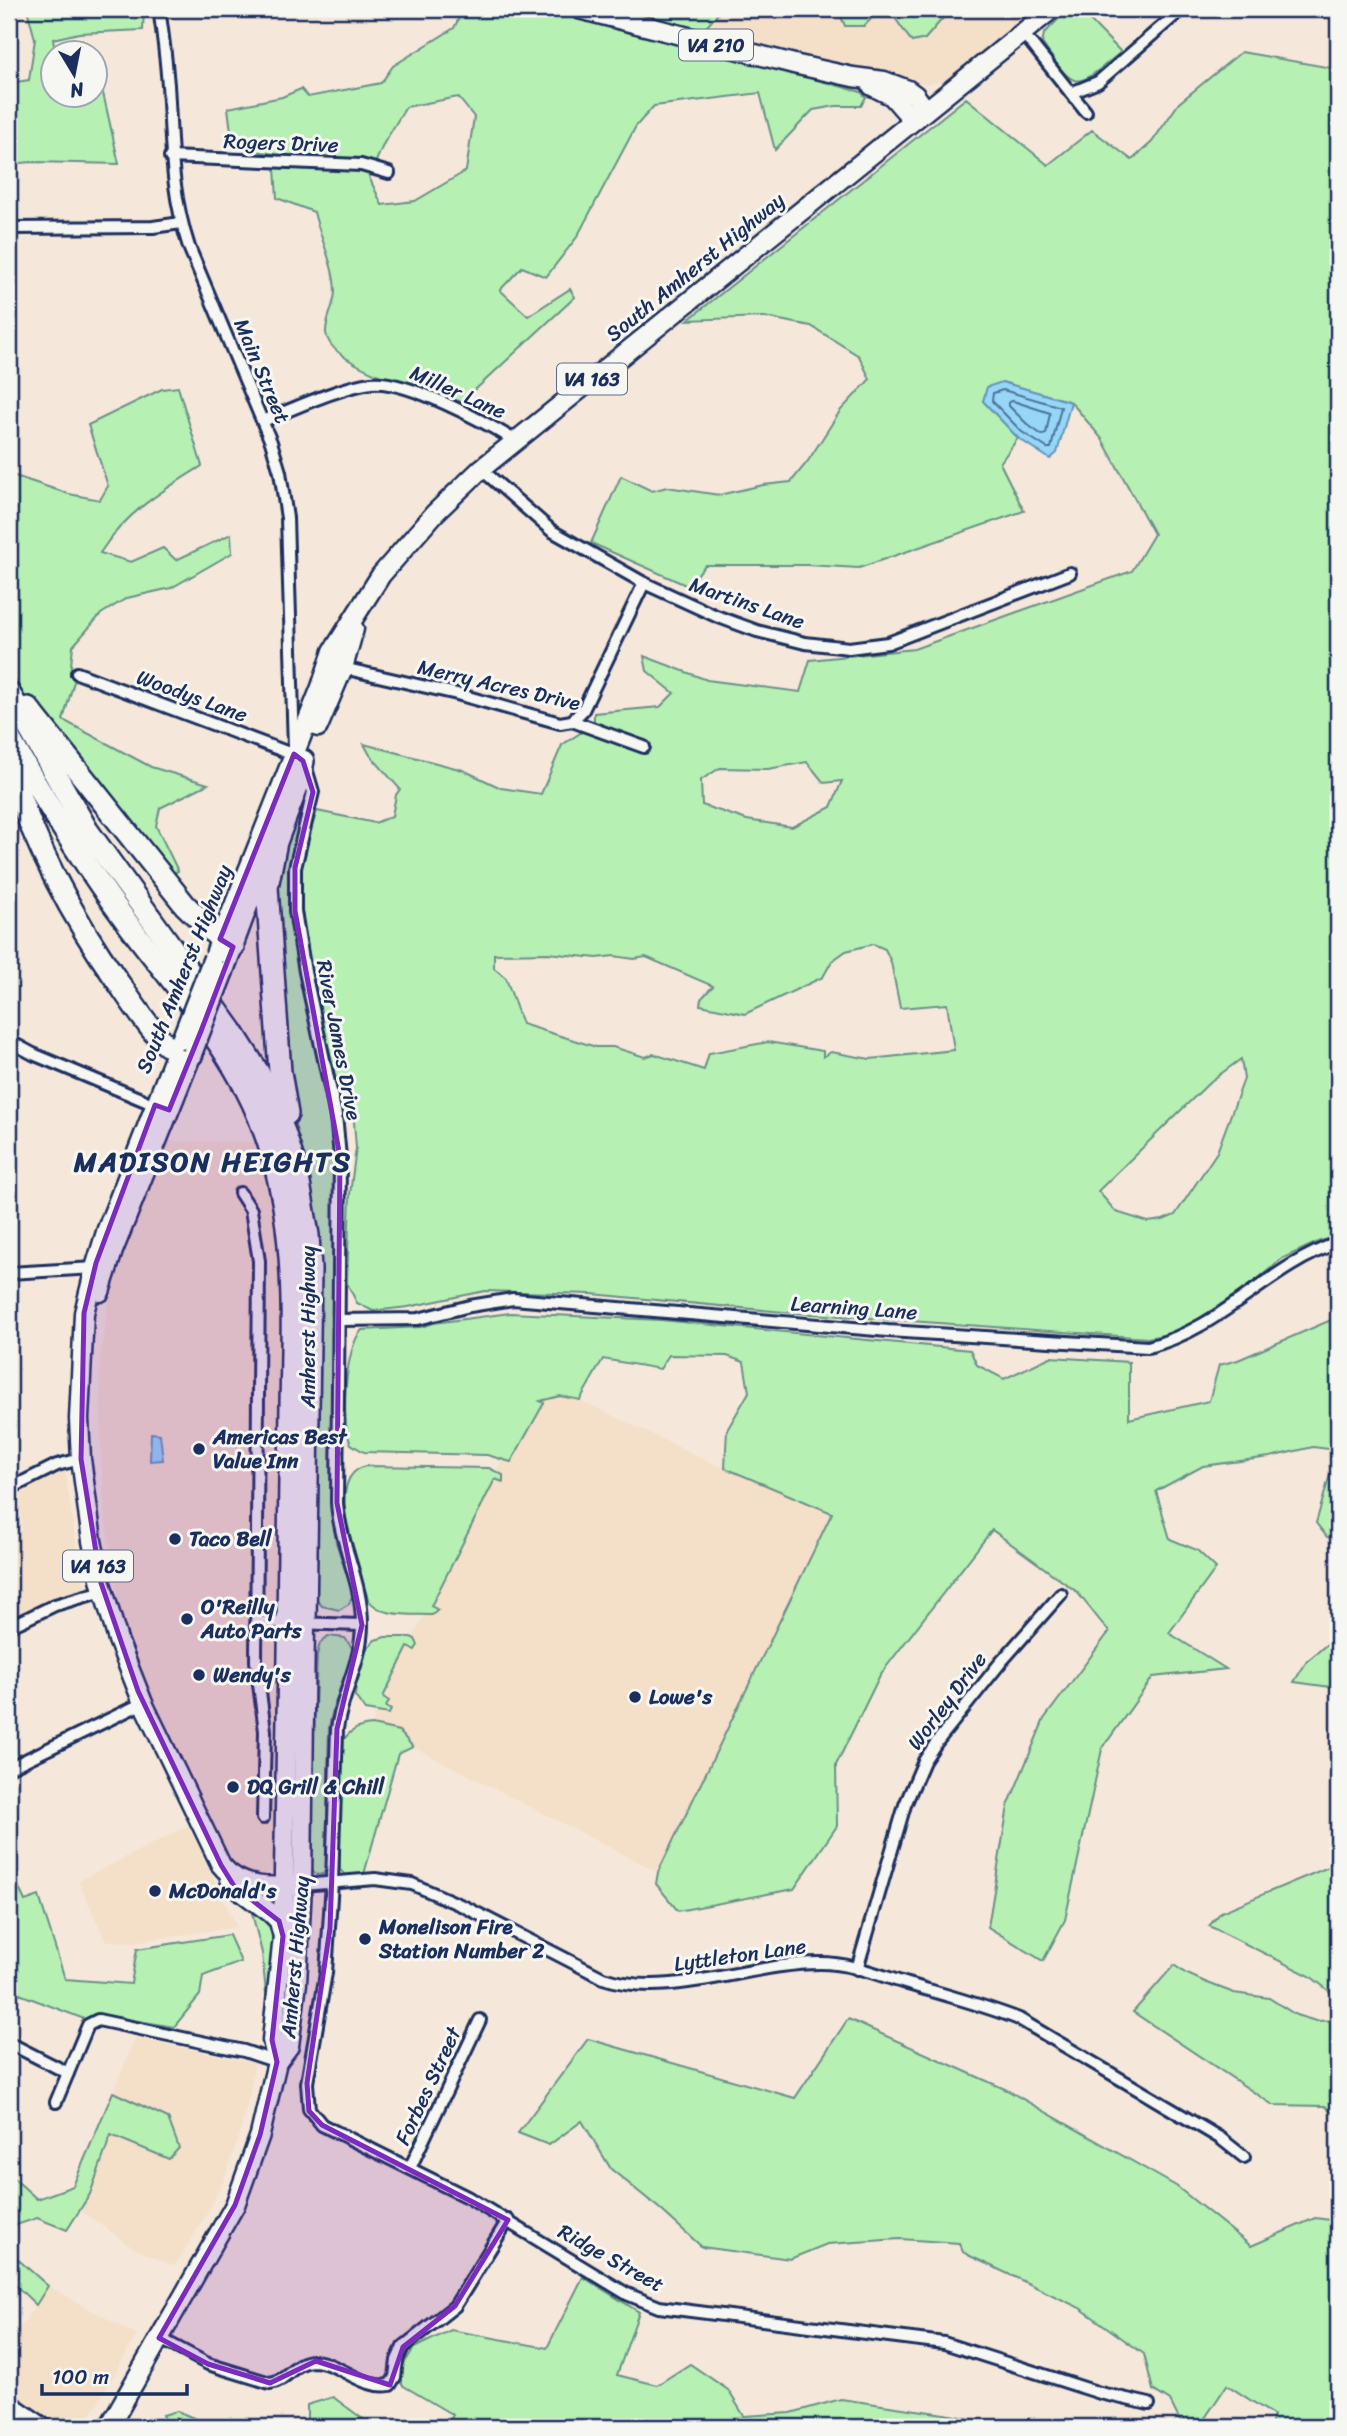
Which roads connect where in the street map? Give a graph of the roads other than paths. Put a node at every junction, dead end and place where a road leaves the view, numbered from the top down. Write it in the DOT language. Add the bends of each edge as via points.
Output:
graph roads {
  1 [pos="159,9"];
  2 [pos="579,9"];
  3 [pos="1052,9"];
  4 [pos="1182,9"];
  5 [pos="1023,33"];
  6 [pos="1071,93"];
  7 [pos="1086,112"];
  8 [pos="920,115"];
  9 [pos="170,157"];
  10 [pos="389,173"];
  11 [pos="181,222"];
  12 [pos="9,228"];
  13 [pos="263,421"];
  14 [pos="516,440"];
  15 [pos="481,469"];
  16 [pos="1070,573"];
  17 [pos="644,583"];
  18 [pos="359,612"];
  19 [pos="343,668"];
  20 [pos="76,673"];
  21 [pos="9,680"];
  22 [pos="9,693"];
  23 [pos="572,721"];
  24 [pos="9,737"];
  25 [pos="644,747"];
  26 [pos="299,757"];
  27 [pos="9,768"];
  28 [pos="223,954"];
  29 [pos="9,1041"];
  30 [pos="183,1047"];
  31 [pos="162,1107"];
  32 [pos="297,1172"];
  33 [pos="240,1193"];
  34 [pos="1338,1243"];
  35 [pos="94,1268"];
  36 [pos="9,1273"];
  37 [pos="340,1320"];
  38 [pos="82,1352"];
  39 [pos="81,1459"];
  40 [pos="9,1489"];
  41 [pos="103,1591"];
  42 [pos="1061,1594"];
  43 [pos="257,1622"];
  44 [pos="296,1623"];
  45 [pos="362,1625"];
  46 [pos="9,1627"];
  47 [pos="143,1703"];
  48 [pos="9,1768"];
  49 [pos="263,1818"];
  50 [pos="227,1873"];
  51 [pos="332,1882"];
  52 [pos="293,1886"];
  53 [pos="283,1936"];
  54 [pos="857,1969"];
  55 [pos="480,2021"];
  56 [pos="9,2043"];
  57 [pos="278,2063"];
  58 [pos="68,2073"];
  59 [pos="56,2102"];
  60 [pos="1244,2157"];
  61 [pos="410,2168"];
  62 [pos="508,2220"];
  63 [pos="159,2338"];
  64 [pos="9,2403"];
  65 [pos="1149,2404"];
  66 [pos="44,2427"];
  67 [pos="109,2427"];
  1 -- 9 [label="street, Main Street"];
  2 -- 8 [label="main road, VA 210" via="706,43 901,86 915,95"];
  3 -- 5 [label="main road, South Amherst Highway / VA 163"];
  4 -- 6 [label="street" via="1098,82"];
  5 -- 6 [label="street"];
  5 -- 8 [label="main road, South Amherst Highway / VA 163"];
  6 -- 7 [label="street"];
  8 -- 14 [label="main road, South Amherst Highway / VA 163"];
  9 -- 10 [label="street, Rogers Drive" via="361,165"];
  9 -- 11 [label="street, Main Street"];
  11 -- 12 [label="street" via="153,227"];
  11 -- 13 [label="street, Main Street"];
  13 -- 14 [label="street, Miller Lane" via="359,386 383,383 431,398"];
  13 -- 26 [label="street, Main Street" via="280,472 288,517"];
  14 -- 15 [label="main road, South Amherst Highway / VA 163"];
  15 -- 17 [label="street, Martins Lane" via="552,531"];
  15 -- 18 [label="main road, South Amherst Highway / VA 163" via="409,541"];
  16 -- 17 [label="street, Martins Lane" via="907,637 849,649 757,631"];
  17 -- 23 [label="street" via="583,710"];
  18 -- 19 [label="main road, South Amherst Highway / VA 163"];
  18 -- 26 [label="main road, South Amherst Highway / VA 163" via="333,651"];
  19 -- 23 [label="street, Merry Acres Drive" via="560,723"];
  19 -- 26 [label="main road, South Amherst Highway / VA 163"];
  20 -- 26 [label="street, Woodys Lane"];
  21 -- 28 [label="highway"];
  22 -- 32 [label="highway, Amherst Highway" via="86,830 258,1072"];
  23 -- 25 [label="street, Merry Acres Drive"];
  24 -- 44 [label="highway, Amherst Highway" via="92,873 224,1051 253,1103 274,1160 288,1219 292,1286"];
  26 -- 28 [label="main road, South Amherst Highway / VA 163"];
  26 -- 32 [label="highway" via="299,781 276,842 267,887 280,1072"];
  26 -- 37 [label="street, River James Drive" via="313,792 295,868 295,911 336,1115"];
  27 -- 30 [label="highway" via="43,857 68,906 149,1027 167,1045"];
  28 -- 30 [label="main road, South Amherst Highway / VA 163, bridge"];
  29 -- 31 [label="street"];
  30 -- 31 [label="main road, South Amherst Highway / VA 163"];
  31 -- 35 [label="main road, South Amherst Highway / VA 163"];
  31 -- 38 [label="main road, South Amherst Highway / VA 163"];
  32 -- 44 [label="highway, Amherst Highway" via="310,1269"];
  33 -- 43 [label="street" via="251,1210 260,1264"];
  34 -- 37 [label="street, Learning Lane" via="1298,1260 1189,1333 1148,1347 900,1332 513,1299 418,1319"];
  35 -- 36 [label="street"];
  35 -- 38 [label="main road, South Amherst Highway / VA 163" via="84,1312"];
  37 -- 45 [label="street, River James Drive" via="338,1521 356,1578"];
  38 -- 39 [label="main road, South Amherst Highway / VA 163"];
  39 -- 40 [label="street" via="57,1465"];
  39 -- 41 [label="main road, South Amherst Highway / VA 163"];
  41 -- 46 [label="street" via="55,1605"];
  41 -- 47 [label="main road, South Amherst Highway / VA 163"];
  42 -- 54 [label="street, Worley Drive" via="924,1761 905,1805"];
  43 -- 44 [label="street"];
  43 -- 49 [label="street" via="256,1661 265,1731"];
  44 -- 45 [label="street"];
  44 -- 52 [label="main road, Amherst Highway"];
  45 -- 51 [label="street, River James Drive" via="361,1646 337,1729"];
  47 -- 48 [label="street"];
  47 -- 50 [label="main road, South Amherst Highway / VA 163"];
  50 -- 52 [label="main road" via="251,1884"];
  50 -- 53 [label="main road, South Amherst Highway" via="234,1886 279,1921"];
  51 -- 52 [label="street, Lyttleton Lane"];
  51 -- 54 [label="street, Lyttleton Lane" via="375,1879 412,1884 616,1982 659,1986 817,1963"];
  51 -- 61 [label="street, Ridge Street" via="327,1973 307,2083 309,2109 322,2125"];
  52 -- 53 [label="main road, Amherst Highway"];
  52 -- 57 [label="main road, Amherst Highway" via="297,1983 289,2046"];
  53 -- 57 [label="main road, Amherst Highway" via="272,2040"];
  54 -- 60 [label="street, Lyttleton Lane" via="1019,2019 1220,2138"];
  55 -- 61 [label="street, Forbes Street"];
  56 -- 58 [label="street"];
  57 -- 58 [label="street" via="98,2020 88,2025"];
  57 -- 63 [label="main road" via="260,2135 235,2205"];
  58 -- 59 [label="street"];
  61 -- 62 [label="street, Ridge Street"];
  62 -- 63 [label="street" via="450,2312 403,2347 390,2385 373,2384 316,2361 299,2365 270,2383 208,2364"];
  62 -- 65 [label="street, Ridge Street" via="615,2287 659,2307 944,2343"];
  63 -- 67 [label="main road"];
  64 -- 66 [label="street"];
}
